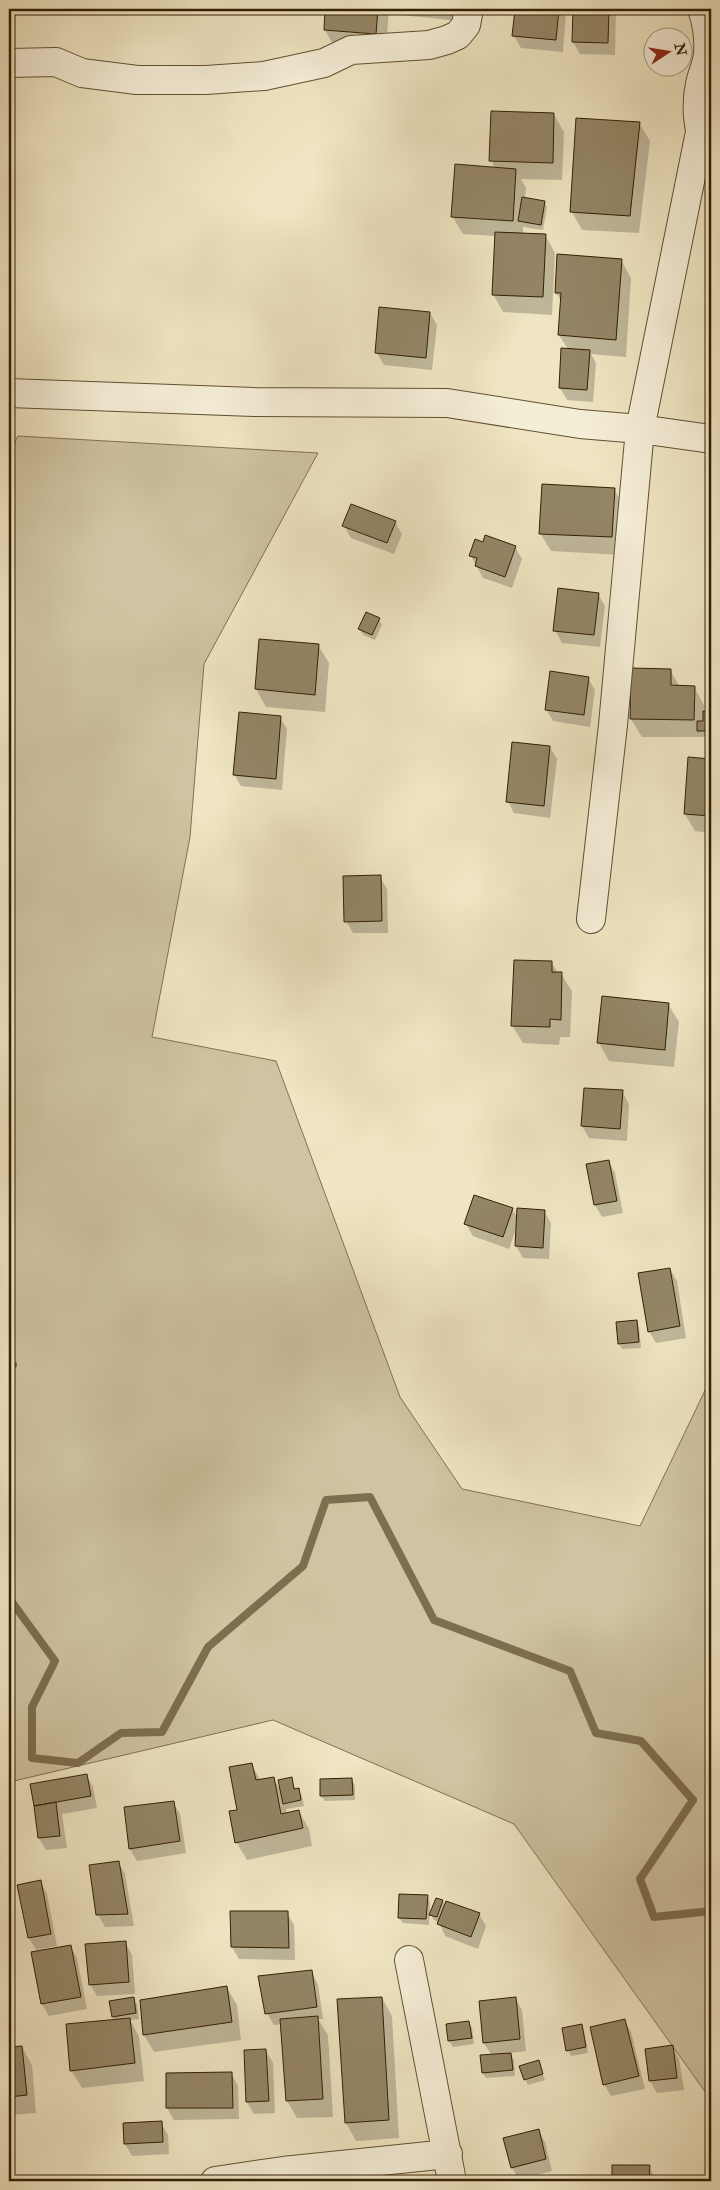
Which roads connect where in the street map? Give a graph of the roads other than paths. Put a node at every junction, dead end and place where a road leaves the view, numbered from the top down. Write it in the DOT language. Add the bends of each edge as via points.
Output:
graph roads {
  1 [pos="468,9"];
  2 [pos="702,9"];
  3 [pos="9,63"];
  4 [pos="706,142"];
  5 [pos="9,393"];
  6 [pos="640,429"];
  7 [pos="711,439"];
  8 [pos="591,919"];
  9 [pos="409,1960"];
  10 [pos="448,2154"];
  11 [pos="215,2181"];
  12 [pos="452,2181"];
  1 -- 3 [label="street" via="466,25 446,40 429,45 351,50 324,63 264,76 137,80 82,72 56,62"];
  2 -- 4 [label="street" via="706,18 708,56 700,86"];
  4 -- 6 [label="street"];
  5 -- 6 [label="street" via="254,402 447,404 580,424"];
  6 -- 7 [label="street"];
  6 -- 8 [label="street" via="613,726"];
  9 -- 10 [label="street"];
  10 -- 11 [label="street"];
  10 -- 12 [label="street"];
}
